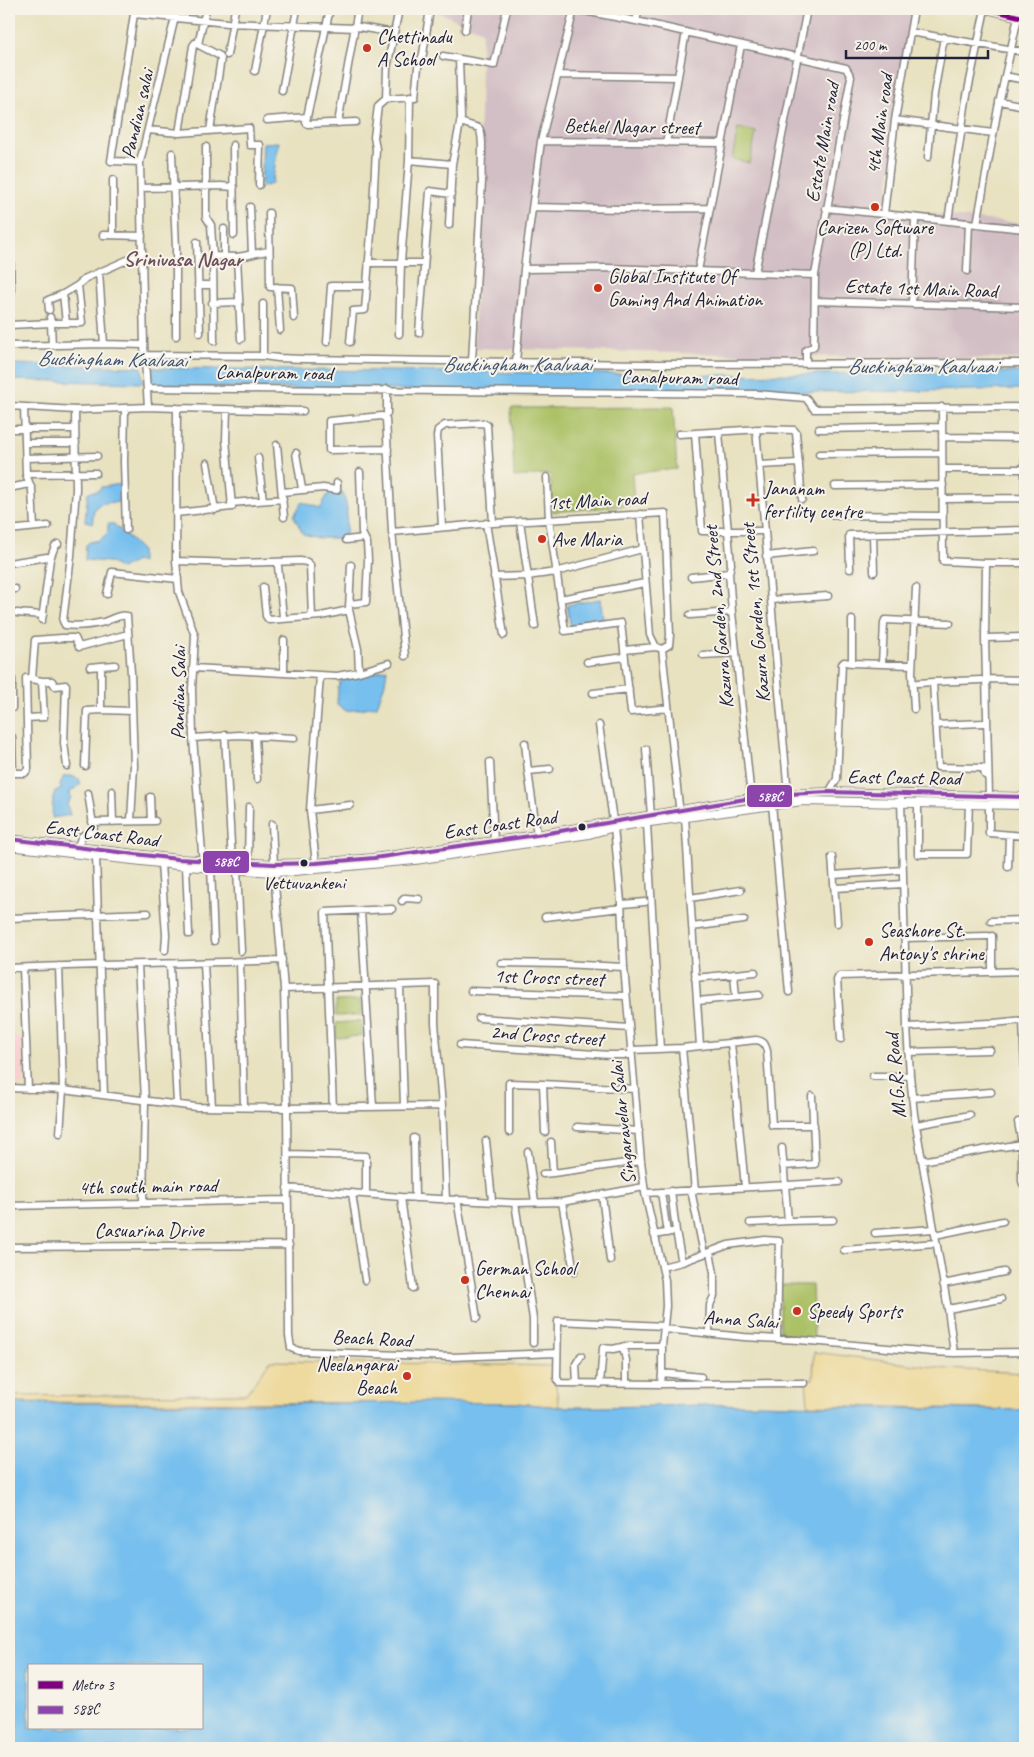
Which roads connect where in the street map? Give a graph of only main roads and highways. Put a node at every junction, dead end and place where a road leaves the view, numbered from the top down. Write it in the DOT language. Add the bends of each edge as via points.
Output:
graph roads {
  1 [pos="1006,9"];
  2 [pos="1023,16"];
  3 [pos="1025,797"];
  4 [pos="1025,805"];
  5 [pos="682,815"];
  6 [pos="613,825"];
  7 [pos="9,839"];
  8 [pos="9,846"];
  9 [pos="65,850"];
  10 [pos="203,864"];
  11 [pos="274,868"];
  1 -- 2 [label="main road"];
  3 -- 5 [label="main road, East Coast Road" via="903,792 788,794 751,798"];
  4 -- 5 [label="main road, East Coast Road" via="802,801"];
  5 -- 6 [label="main road, East Coast Road"];
  6 -- 11 [label="main road, East Coast Road" via="374,858"];
  6 -- 11 [label="main road, East Coast Road" via="580,836 415,860 315,870"];
  7 -- 9 [label="main road, East Coast Road"];
  8 -- 9 [label="main road, East Coast Road"];
  9 -- 10 [label="main road, East Coast Road" via="77,848"];
  9 -- 10 [label="main road, East Coast Road" via="161,864"];
  10 -- 11 [label="main road, East Coast Road" via="232,862"];
  10 -- 11 [label="main road, East Coast Road" via="237,869"];
}
